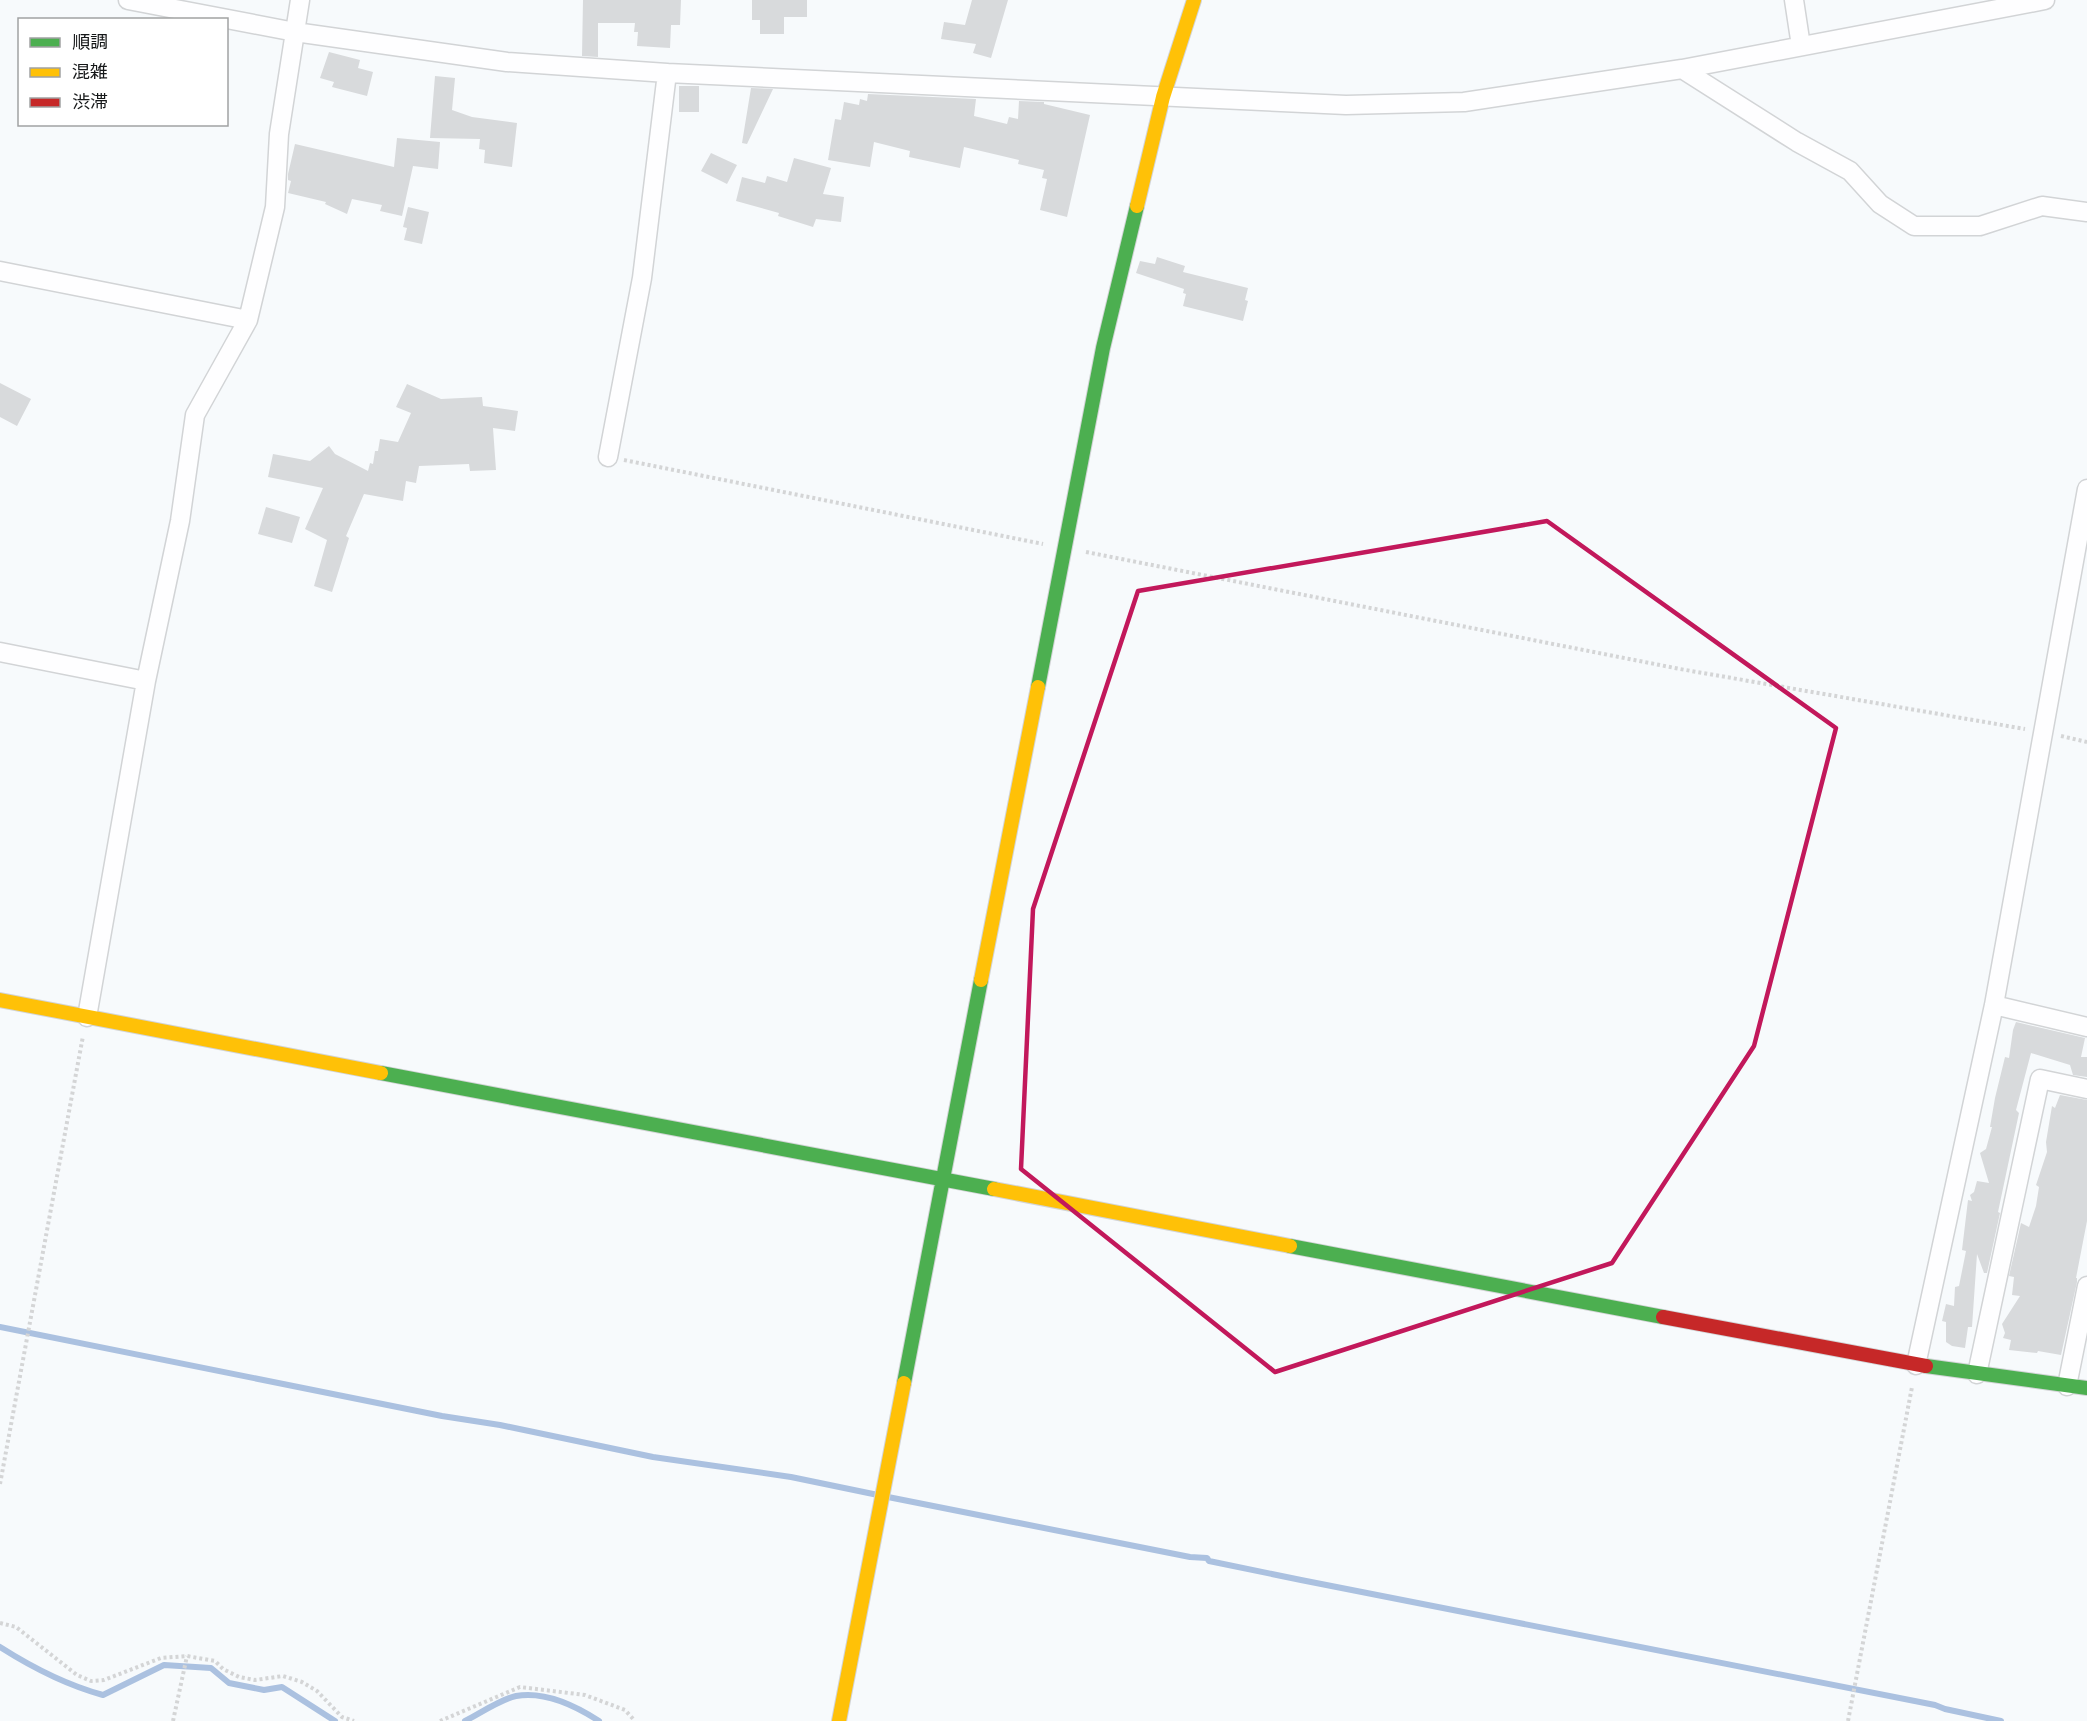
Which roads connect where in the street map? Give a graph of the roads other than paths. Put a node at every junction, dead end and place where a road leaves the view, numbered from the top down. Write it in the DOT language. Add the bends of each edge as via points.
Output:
graph roads {
  1 [pos="128,0"];
  2 [pos="300,0"];
  3 [pos="1194,0"];
  4 [pos="1794,0"];
  5 [pos="2045,0"];
  6 [pos="2024,2"];
  7 [pos="222,18"];
  8 [pos="228,19"];
  9 [pos="295,32"];
  10 [pos="1801,46"];
  11 [pos="1682,69"];
  12 [pos="668,73"];
  13 [pos="1163,97"];
  14 [pos="2087,212"];
  15 [pos="0,271"];
  16 [pos="248,320"];
  17 [pos="608,457"];
  18 [pos="2087,489"];
  19 [pos="0,652"];
  20 [pos="146,681"];
  21 [pos="0,1000"];
  22 [pos="1994,1005"];
  23 [pos="87,1017"];
  24 [pos="2087,1027"];
  25 [pos="2087,1089"];
  26 [pos="943,1180"];
  27 [pos="2087,1286"];
  28 [pos="1916,1365"];
  29 [pos="1977,1374"];
  30 [pos="2067,1386"];
  31 [pos="2087,1388"];
  32 [pos="839,1721"];
  1 -- 7 [label="street"];
  2 -- 9 [label="street"];
  3 -- 13 [label="street"];
  4 -- 10 [label="street"];
  5 -- 6 [label="street"];
  6 -- 10 [label="street"];
  8 -- 9 [label="street"];
  9 -- 12 [label="street" via="507,62"];
  9 -- 16 [label="street" via="279,134 275,207"];
  10 -- 11 [label="street"];
  11 -- 13 [label="street" via="1464,102 1346,105"];
  11 -- 14 [label="street" via="1850,171 1880,204 1914,226 1980,226 2042,206"];
  12 -- 13 [label="street"];
  12 -- 17 [label="street" via="642,278"];
  13 -- 26 [label="street" via="1103,348"];
  15 -- 16 [label="street"];
  16 -- 20 [label="street" via="195,415 180,521"];
  18 -- 22 [label="street"];
  19 -- 20 [label="street"];
  20 -- 23 [label="street"];
  21 -- 23 [label="street"];
  22 -- 24 [label="street"];
  22 -- 28 [label="street"];
  23 -- 26 [label="street"];
  25 -- 29 [label="street" via="2040,1078"];
  26 -- 28 [label="street"];
  26 -- 32 [label="street"];
  27 -- 30 [label="street"];
  28 -- 29 [label="street"];
  29 -- 30 [label="street"];
  30 -- 31 [label="street"];
}
